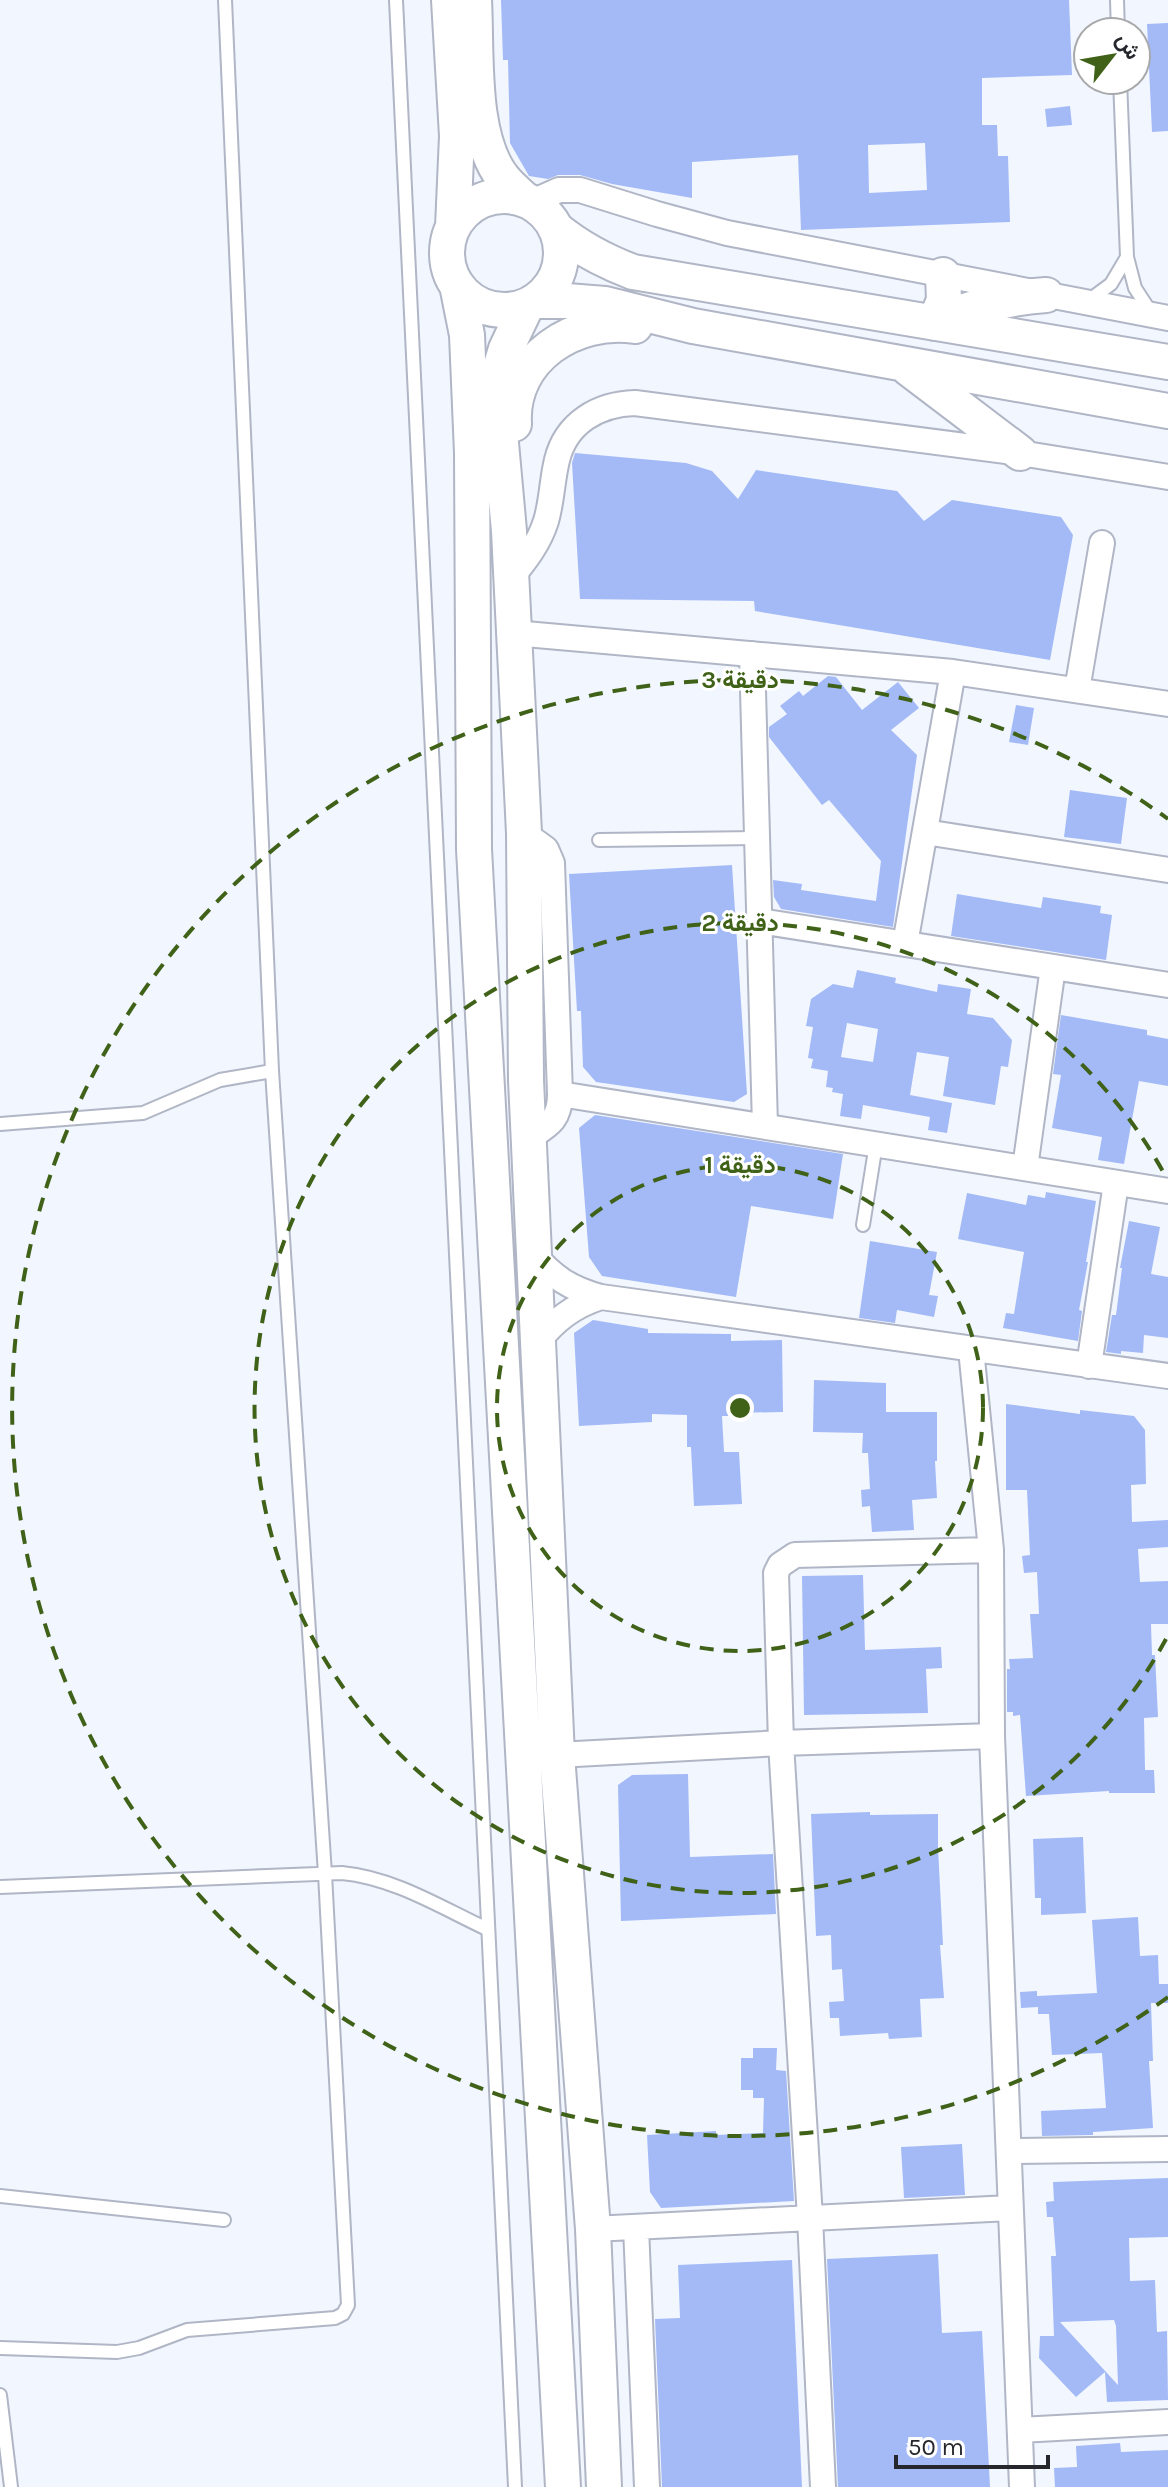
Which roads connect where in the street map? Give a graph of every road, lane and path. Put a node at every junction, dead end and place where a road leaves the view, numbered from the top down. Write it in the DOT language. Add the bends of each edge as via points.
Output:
graph roads {
  1 [pos="225,0"];
  2 [pos="396,0"];
  3 [pos="449,0"];
  4 [pos="474,0"];
  5 [pos="1121,96"];
  6 [pos="528,202"];
  7 [pos="453,227"];
  8 [pos="555,228"];
  9 [pos="1127,257"];
  10 [pos="943,275"];
  11 [pos="457,285"];
  12 [pos="1046,295"];
  13 [pos="1086,303"];
  14 [pos="531,304"];
  15 [pos="1160,316"];
  16 [pos="935,323"];
  17 [pos="693,326"];
  18 [pos="1168,362"];
  19 [pos="904,365"];
  20 [pos="1168,411"];
  21 [pos="1020,453"];
  22 [pos="1168,477"];
  23 [pos="509,531"];
  24 [pos="1102,543"];
  25 [pos="511,578"];
  26 [pos="514,633"];
  27 [pos="752,654"];
  28 [pos="953,672"];
  29 [pos="1077,690"];
  30 [pos="1168,704"];
  31 [pos="925,832"];
  32 [pos="524,833"];
  33 [pos="757,838"];
  34 [pos="599,840"];
  35 [pos="1168,870"];
  36 [pos="759,921"];
  37 [pos="905,944"];
  38 [pos="1053,967"];
  39 [pos="1168,985"];
  40 [pos="272,1071"];
  41 [pos="560,1094"];
  42 [pos="0,1124"];
  43 [pos="765,1126"];
  44 [pos="529,1138"];
  45 [pos="876,1144"];
  46 [pos="1025,1168"];
  47 [pos="1116,1183"];
  48 [pos="1168,1191"];
  49 [pos="863,1225"];
  50 [pos="533,1253"];
  51 [pos="601,1297"];
  52 [pos="537,1343"];
  53 [pos="971,1349"];
  54 [pos="1089,1366"];
  55 [pos="1168,1376"];
  56 [pos="991,1550"];
  57 [pos="992,1736"];
  58 [pos="781,1743"];
  59 [pos="557,1755"];
  60 [pos="325,1874"];
  61 [pos="0,1887"];
  62 [pos="487,1929"];
  63 [pos="1168,2149"];
  64 [pos="1010,2151"];
  65 [pos="0,2196"];
  66 [pos="1010,2208"];
  67 [pos="810,2218"];
  68 [pos="224,2220"];
  69 [pos="636,2227"];
  70 [pos="593,2229"];
  71 [pos="0,2348"];
  72 [pos="0,2395"];
  73 [pos="1168,2422"];
  74 [pos="1020,2430"];
  75 [pos="11,2487"];
  76 [pos="515,2487"];
  77 [pos="563,2487"];
  78 [pos="604,2487"];
  79 [pos="647,2487"];
  80 [pos="823,2487"];
  81 [pos="1022,2487"];
  1 -- 40 [label="lane"];
  2 -- 62 [label="lane"];
  3 -- 7 [label="main road" via="457,136"];
  4 -- 6 [label="main road" via="485,143 504,180"];
  5 -- 9 [label="lane"];
  6 -- 7 [label="main road" via="492,197 476,203"];
  6 -- 8 [label="main road"];
  6 -- 10 [label="street" via="559,190 580,190 727,233"];
  7 -- 11 [label="main road" via="447,257"];
  8 -- 14 [label="main road" via="559,268 551,287"];
  8 -- 16 [label="main road" via="576,245 633,272"];
  9 -- 13 [label="lane" via="1111,284"];
  9 -- 15 [label="lane" via="1135,288"];
  10 -- 12 [label="street"];
  10 -- 16 [label="main road" via="944,300"];
  11 -- 14 [label="main road" via="488,308 507,311"];
  11 -- 77 [label="main road" via="467,335 472,453 474,849"];
  12 -- 13 [label="street"];
  12 -- 16 [label="main road" via="1000,300"];
  13 -- 15 [label="street"];
  14 -- 17 [label="main road" via="585,301"];
  14 -- 23 [label="main road" via="506,349 497,399"];
  16 -- 18 [label="main road"];
  17 -- 19 [label="main road"];
  17 -- 23 [label="main road" via="589,327 540,356 517,398 519,495"];
  19 -- 20 [label="main road"];
  19 -- 21 [label="main road"];
  21 -- 22 [label="street"];
  21 -- 25 [label="street" via="635,403 608,406 585,418 562,446 540,539"];
  23 -- 25 [label="main road"];
  24 -- 29 [label="street"];
  25 -- 26 [label="main road"];
  26 -- 27 [label="street"];
  26 -- 32 [label="main road"];
  27 -- 28 [label="street"];
  27 -- 33 [label="street"];
  28 -- 29 [label="street"];
  28 -- 31 [label="street"];
  29 -- 30 [label="street"];
  31 -- 35 [label="street"];
  31 -- 37 [label="street"];
  32 -- 41 [label="street" via="546,849 552,863"];
  32 -- 44 [label="main road"];
  33 -- 34 [label="lane"];
  33 -- 36 [label="street"];
  36 -- 37 [label="street"];
  36 -- 43 [label="street"];
  37 -- 38 [label="street"];
  38 -- 39 [label="street"];
  38 -- 46 [label="street"];
  40 -- 42 [label="lane" via="210,1083 143,1113"];
  40 -- 60 [label="lane"];
  41 -- 43 [label="street"];
  41 -- 44 [label="street" via="553,1122"];
  43 -- 45 [label="street"];
  44 -- 50 [label="main road"];
  45 -- 46 [label="street"];
  45 -- 49 [label="lane"];
  46 -- 47 [label="street"];
  47 -- 48 [label="street"];
  47 -- 54 [label="street"];
  50 -- 51 [label="street" via="561,1282"];
  50 -- 52 [label="main road"];
  51 -- 52 [label="street" via="563,1314"];
  51 -- 53 [label="street"];
  52 -- 59 [label="main road"];
  53 -- 54 [label="street"];
  53 -- 56 [label="street"];
  54 -- 55 [label="street"];
  56 -- 57 [label="street"];
  56 -- 58 [label="street" via="795,1555 780,1565 775,1582"];
  57 -- 58 [label="street"];
  57 -- 64 [label="street"];
  58 -- 59 [label="street"];
  58 -- 67 [label="street"];
  59 -- 70 [label="main road"];
  60 -- 61 [label="lane"];
  60 -- 62 [label="lane" via="391,1883"];
  60 -- 71 [label="lane" via="346,2310 335,2318 187,2330 117,2352"];
  62 -- 76 [label="lane"];
  63 -- 64 [label="street"];
  64 -- 66 [label="street"];
  65 -- 68 [label="lane"];
  66 -- 67 [label="street"];
  66 -- 74 [label="street"];
  67 -- 69 [label="street"];
  67 -- 80 [label="street"];
  69 -- 70 [label="street"];
  69 -- 79 [label="street"];
  70 -- 78 [label="main road"];
  72 -- 75 [label="lane"];
  73 -- 74 [label="street"];
  74 -- 81 [label="street"];
}
